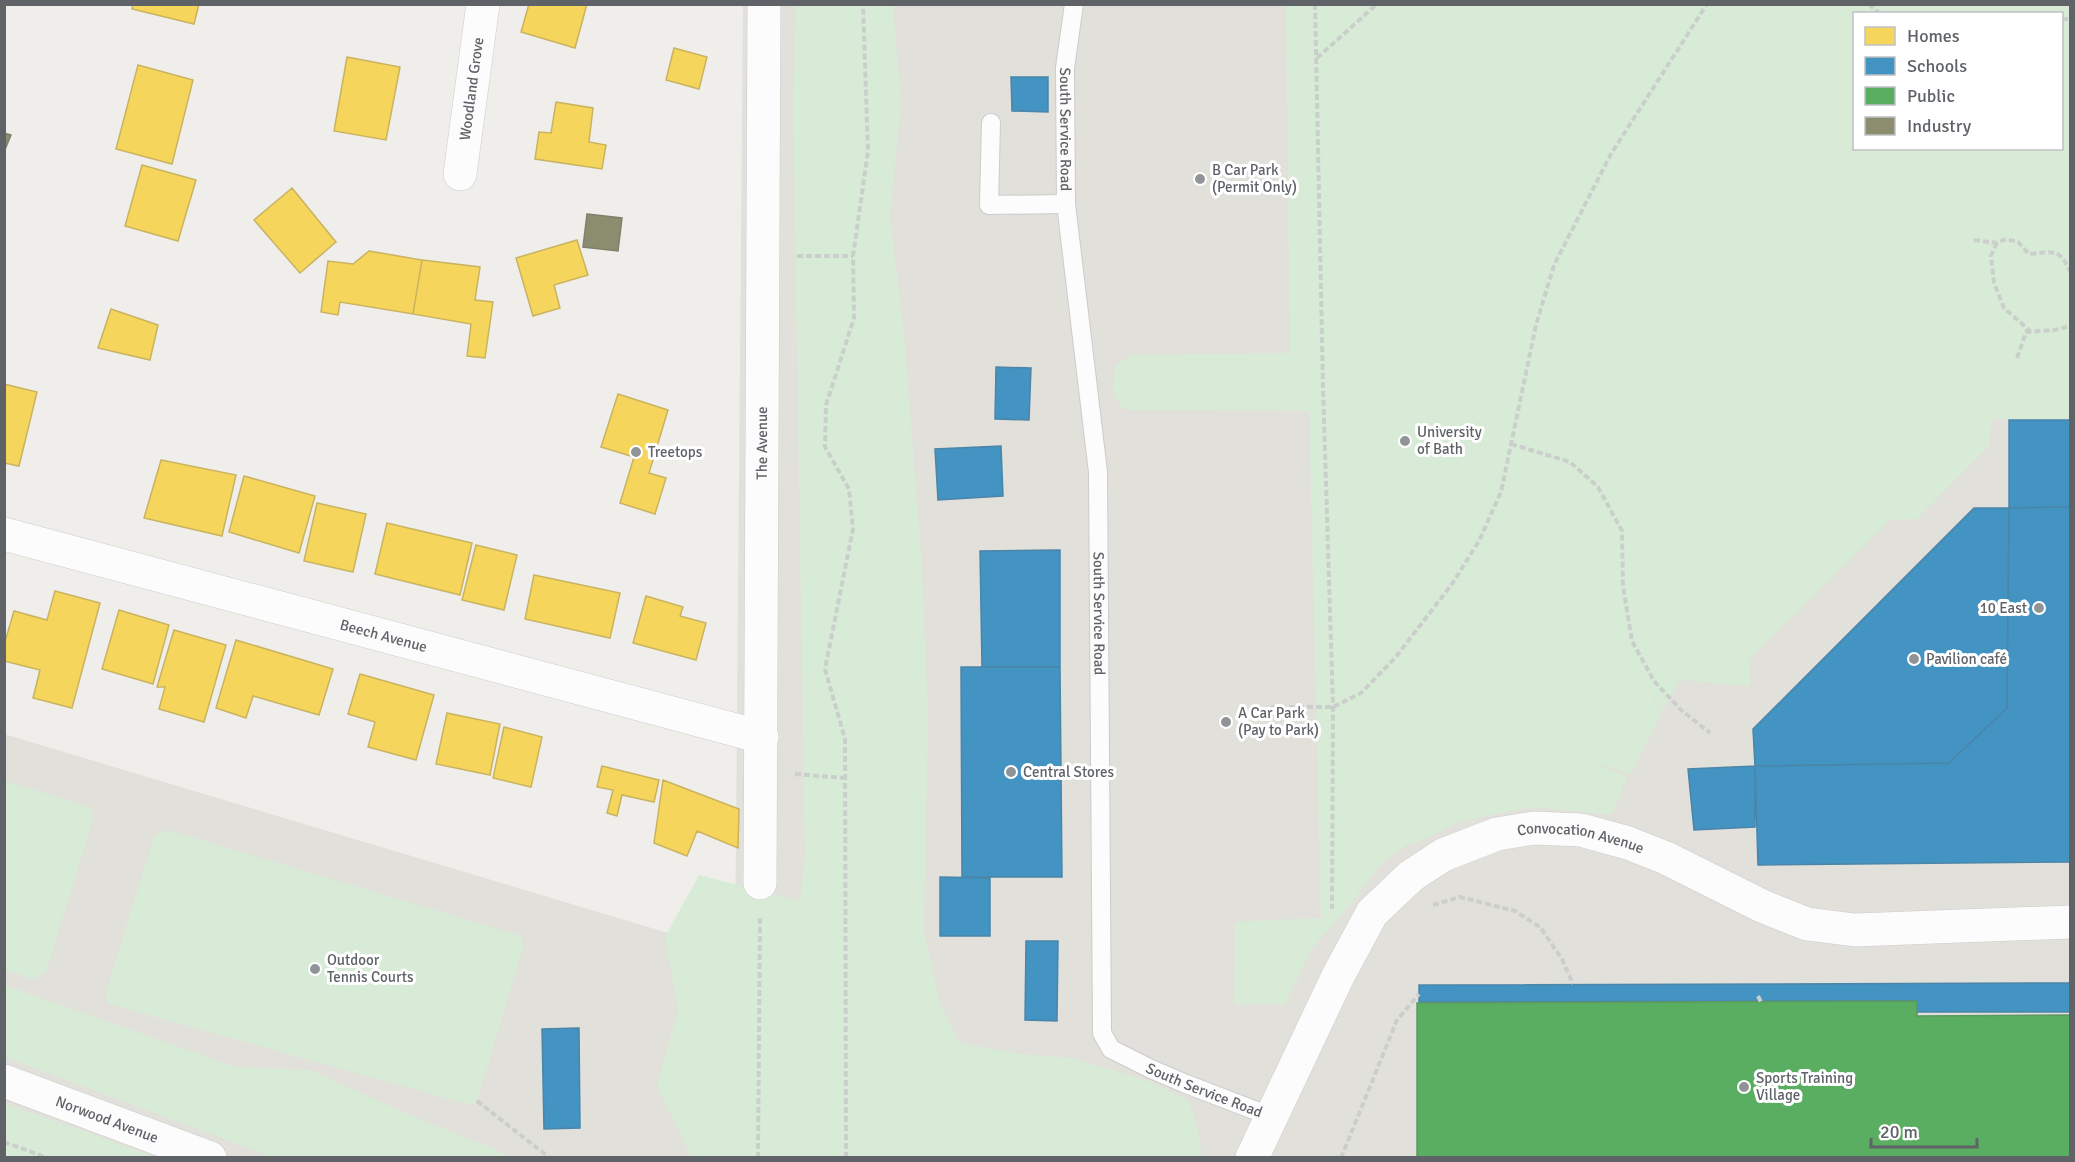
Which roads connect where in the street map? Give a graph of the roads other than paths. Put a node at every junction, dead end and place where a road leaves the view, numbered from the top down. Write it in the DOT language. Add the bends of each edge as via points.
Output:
graph roads {
  1 [pos="483,4"];
  2 [pos="764,4"];
  3 [pos="1074,4"];
  4 [pos="991,123"];
  5 [pos="460,174"];
  6 [pos="1066,204"];
  7 [pos="4,534"];
  8 [pos="762,737"];
  9 [pos="760,883"];
  10 [pos="2070,922"];
  11 [pos="4,1081"];
  12 [pos="1270,1116"];
  13 [pos="210,1158"];
  14 [pos="1252,1158"];
  1 -- 5 [label="street, Woodland Grove"];
  2 -- 8 [label="street, The Avenue"];
  3 -- 6 [label="lane, South Service Road" via="1065,68"];
  4 -- 6 [label="lane" via="989,205"];
  6 -- 12 [label="lane, South Service Road" via="1098,472 1102,1033 1111,1049 1141,1064"];
  7 -- 8 [label="street, Beech Avenue"];
  8 -- 9 [label="street, The Avenue"];
  10 -- 12 [label="street, Convocation Avenue" via="1855,930 1807,924 1628,843 1581,830 1534,828 1497,834 1443,855 1411,876 1372,913"];
  11 -- 13 [label="street, Norwood Avenue"];
  12 -- 14 [label="street, Convocation Avenue"];
}
